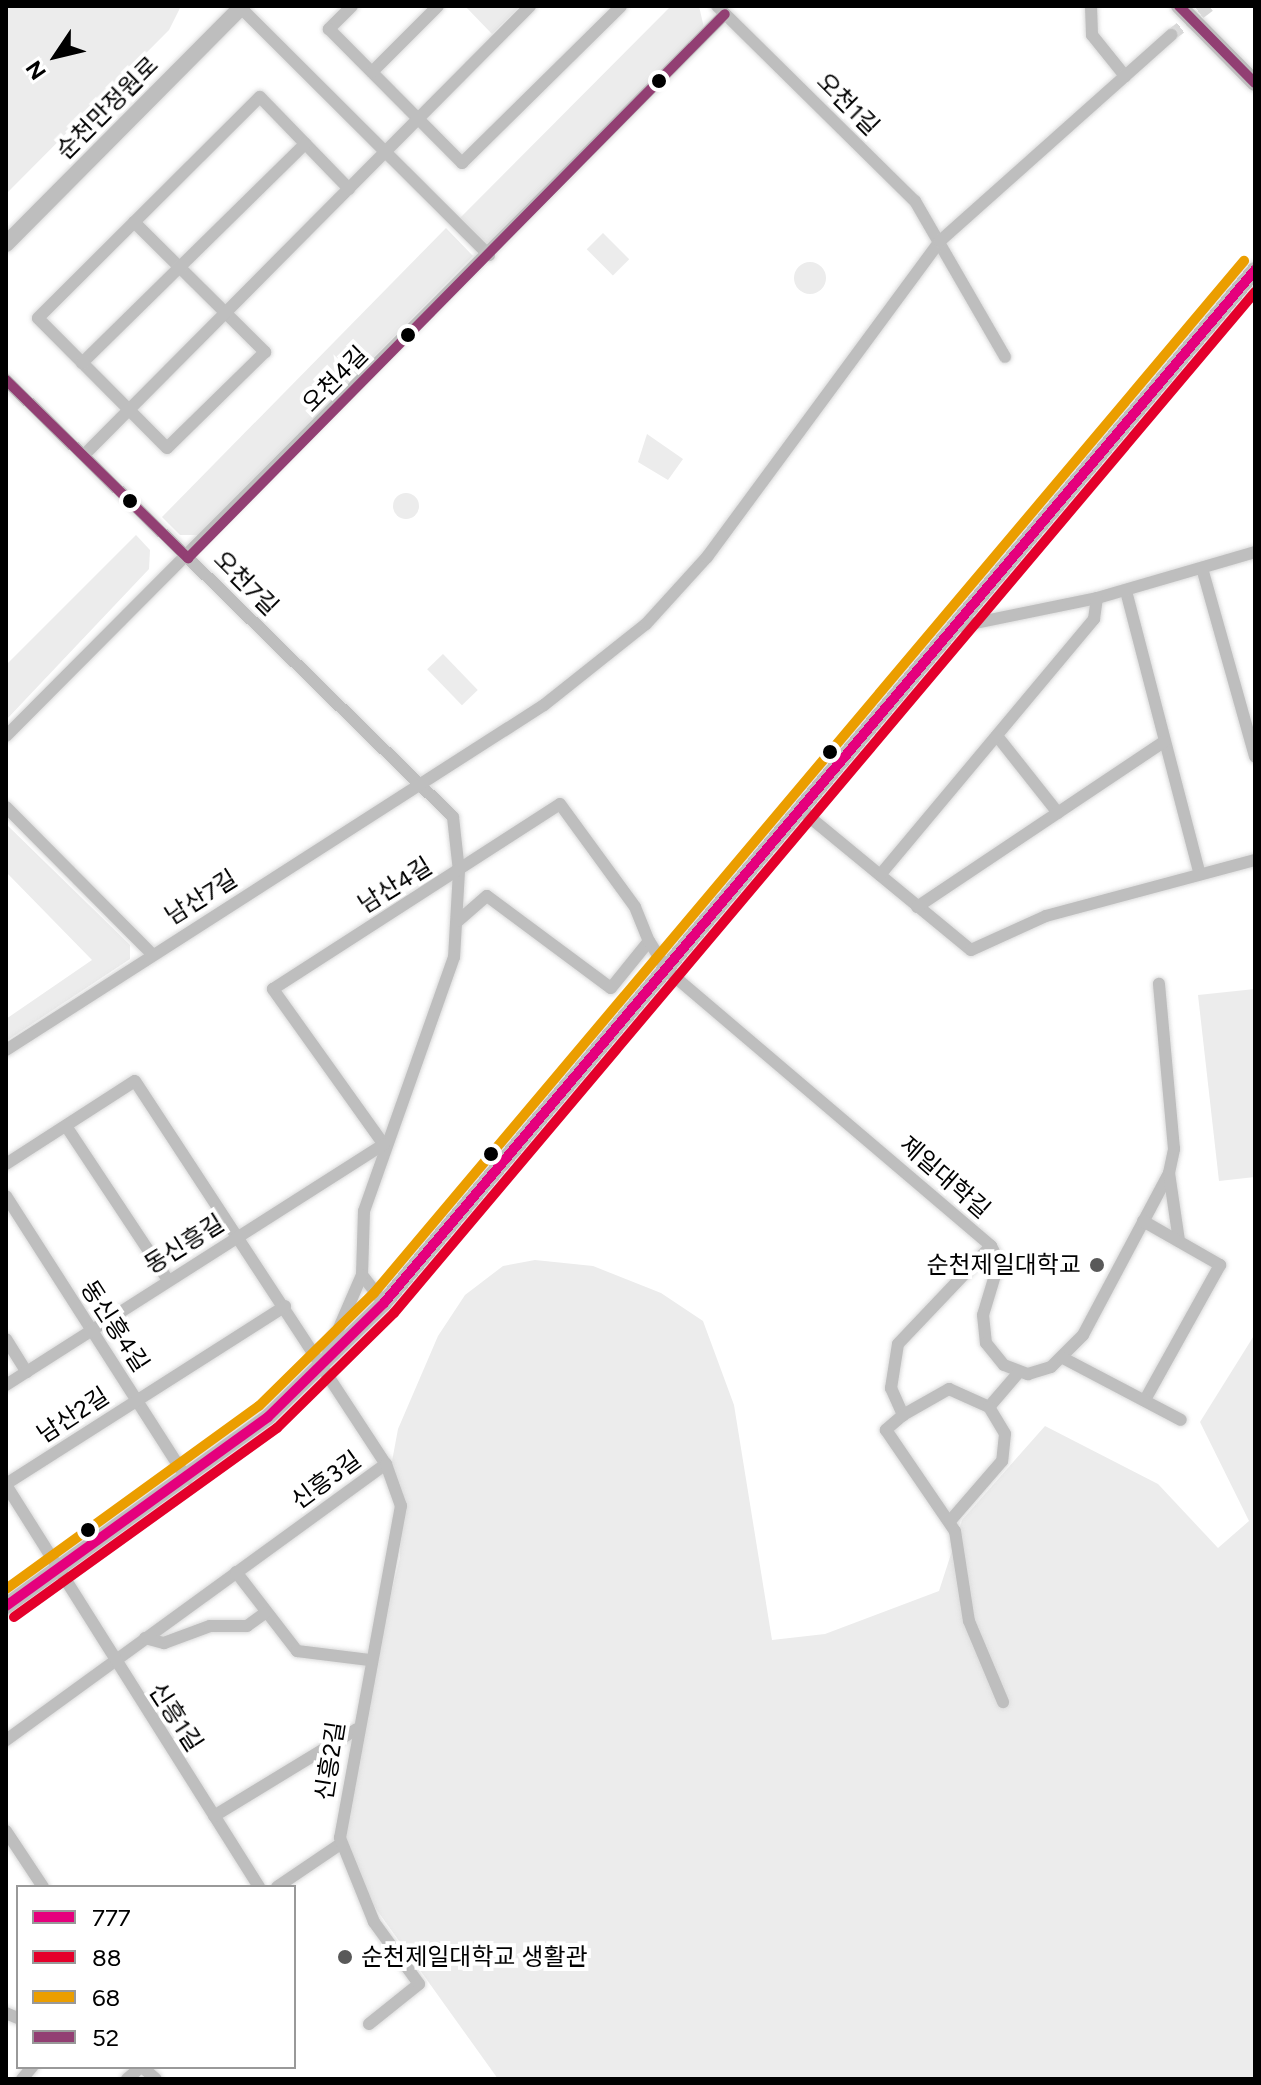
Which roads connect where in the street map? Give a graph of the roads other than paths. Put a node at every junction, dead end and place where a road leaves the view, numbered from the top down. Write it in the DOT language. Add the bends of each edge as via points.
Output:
graph roads {
  1 [pos="352,6"];
  2 [pos="438,6"];
  3 [pos="530,6"];
  4 [pos="621,6"];
  5 [pos="1091,6"];
  6 [pos="1179,6"];
  7 [pos="241,7"];
  8 [pos="721,10"];
  9 [pos="1171,35"];
  10 [pos="372,72"];
  11 [pos="1125,76"];
  12 [pos="1255,83"];
  13 [pos="418,119"];
  14 [pos="305,144"];
  15 [pos="382,155"];
  16 [pos="349,189"];
  17 [pos="134,222"];
  18 [pos="940,241"];
  19 [pos="6,244"];
  20 [pos="489,255"];
  21 [pos="179,267"];
  22 [pos="1255,270"];
  23 [pos="225,313"];
  24 [pos="1005,357"];
  25 [pos="82,363"];
  26 [pos="6,380"];
  27 [pos="129,410"];
  28 [pos="84,455"];
  29 [pos="1255,552"];
  30 [pos="188,558"];
  31 [pos="1202,568"];
  32 [pos="1126,591"];
  33 [pos="1097,598"];
  34 [pos="954,624"];
  35 [pos="6,736"];
  36 [pos="997,736"];
  37 [pos="1165,741"];
  38 [pos="1255,757"];
  39 [pos="422,784"];
  40 [pos="6,807"];
  41 [pos="801,810"];
  42 [pos="1058,813"];
  43 [pos="1255,860"];
  44 [pos="459,871"];
  45 [pos="1199,871"];
  46 [pos="880,875"];
  47 [pos="917,907"];
  48 [pos="458,921"];
  49 [pos="649,941"];
  50 [pos="152,954"];
  51 [pos="668,971"];
  52 [pos="1159,984"];
  53 [pos="6,1050"];
  54 [pos="66,1126"];
  55 [pos="383,1143"];
  56 [pos="6,1164"];
  57 [pos="1169,1173"];
  58 [pos="6,1196"];
  59 [pos="1143,1221"];
  60 [pos="239,1236"];
  61 [pos="1179,1241"];
  62 [pos="991,1246"];
  63 [pos="362,1275"];
  64 [pos="168,1280"];
  65 [pos="384,1303"];
  66 [pos="285,1306"];
  67 [pos="91,1330"];
  68 [pos="6,1339"];
  69 [pos="1063,1358"];
  70 [pos="324,1365"];
  71 [pos="27,1372"];
  72 [pos="1019,1372"];
  73 [pos="6,1385"];
  74 [pos="136,1400"];
  75 [pos="1145,1400"];
  76 [pos="989,1407"];
  77 [pos="903,1415"];
  78 [pos="1181,1420"];
  79 [pos="386,1464"];
  80 [pos="187,1479"];
  81 [pos="6,1485"];
  82 [pos="950,1521"];
  83 [pos="57,1570"];
  84 [pos="236,1572"];
  85 [pos="6,1606"];
  86 [pos="265,1613"];
  87 [pos="145,1638"];
  88 [pos="369,1660"];
  89 [pos="113,1661"];
  90 [pos="1003,1702"];
  91 [pos="357,1729"];
  92 [pos="6,1740"];
  93 [pos="214,1816"];
  94 [pos="7,1835"];
  95 [pos="342,1843"];
  96 [pos="42,1885"];
  97 [pos="258,1885"];
  98 [pos="280,1885"];
  99 [pos="369,2024"];
  1 -- 10 [label="street" via="329,29"];
  2 -- 10 [label="street"];
  3 -- 13 [label="street"];
  4 -- 13 [label="street" via="462,163"];
  5 -- 11 [label="street" via="1092,35"];
  6 -- 12 [label="main road, bridge"];
  7 -- 15 [label="street"];
  7 -- 19 [label="main road, 순천만정원로"];
  8 -- 18 [label="street, 오천1길" via="915,201"];
  8 -- 20 [label="street, 오천4길"];
  9 -- 11 [label="street, 남산7길"];
  10 -- 13 [label="street"];
  11 -- 18 [label="street, 남산7길"];
  13 -- 15 [label="street"];
  14 -- 16 [label="street"];
  14 -- 17 [label="street" via="260,97"];
  14 -- 21 [label="street"];
  15 -- 16 [label="street"];
  15 -- 20 [label="street"];
  16 -- 23 [label="street"];
  17 -- 21 [label="street"];
  17 -- 25 [label="street" via="38,318"];
  18 -- 24 [label="street, 오천1길"];
  18 -- 39 [label="street, 남산7길" via="664,606 554,697"];
  20 -- 30 [label="street, 오천4길"];
  21 -- 23 [label="street"];
  21 -- 25 [label="street"];
  22 -- 34 [label="main road"];
  23 -- 27 [label="street"];
  23 -- 27 [label="street" via="265,352 167,448"];
  25 -- 27 [label="street"];
  26 -- 28 [label="street, 오천7길"];
  27 -- 28 [label="street"];
  28 -- 30 [label="street, 오천7길"];
  29 -- 31 [label="street"];
  30 -- 35 [label="street, 오천4길"];
  30 -- 39 [label="street, 오천7길"];
  31 -- 32 [label="street"];
  31 -- 38 [label="street"];
  32 -- 33 [label="street"];
  32 -- 37 [label="street"];
  33 -- 34 [label="street"];
  33 -- 36 [label="street" via="1094,619"];
  34 -- 41 [label="main road"];
  36 -- 42 [label="street"];
  36 -- 46 [label="street"];
  37 -- 42 [label="street"];
  37 -- 45 [label="street"];
  39 -- 44 [label="street, 오천7길" via="453,817"];
  39 -- 50 [label="street, 남산7길"];
  40 -- 50 [label="street"];
  41 -- 46 [label="street"];
  41 -- 51 [label="main road"];
  42 -- 47 [label="street"];
  43 -- 45 [label="street"];
  44 -- 48 [label="street, 오천7길"];
  44 -- 49 [label="street, 남산4길" via="560,804 635,907"];
  44 -- 55 [label="street, 남산4길" via="273,989"];
  45 -- 47 [label="street" via="1046,916 971,950"];
  46 -- 47 [label="street"];
  48 -- 49 [label="street" via="487,896 611,988"];
  48 -- 55 [label="street, 오천7길" via="444,987"];
  49 -- 51 [label="street, 제일대학길"];
  50 -- 53 [label="street, 남산7길"];
  51 -- 62 [label="street, 제일대학길"];
  51 -- 65 [label="main road"];
  52 -- 57 [label="street" via="1174,1149"];
  54 -- 56 [label="street"];
  54 -- 60 [label="street" via="135,1081"];
  54 -- 64 [label="street"];
  55 -- 60 [label="street, 동신흥길"];
  55 -- 63 [label="street, 오천7길" via="366,1194"];
  57 -- 59 [label="street"];
  57 -- 61 [label="street"];
  58 -- 67 [label="street, 동신흥4길"];
  59 -- 61 [label="street"];
  59 -- 69 [label="street"];
  60 -- 64 [label="street, 동신흥길"];
  60 -- 66 [label="street"];
  61 -- 75 [label="street" via="1220,1265"];
  62 -- 72 [label="street, 제일대학길" via="999,1262 982,1329 993,1355"];
  62 -- 77 [label="street" via="898,1344 891,1388"];
  63 -- 65 [label="street"];
  63 -- 70 [label="street"];
  64 -- 67 [label="street, 동신흥길"];
  65 -- 70 [label="main road"];
  66 -- 70 [label="street"];
  66 -- 74 [label="street, 남산2길"];
  67 -- 71 [label="street, 동신흥길"];
  67 -- 74 [label="street, 동신흥4길"];
  68 -- 71 [label="street"];
  69 -- 72 [label="street" via="1040,1372"];
  69 -- 75 [label="street"];
  70 -- 79 [label="street, 신흥3길"];
  70 -- 80 [label="main road"];
  71 -- 73 [label="street, 동신흥길"];
  72 -- 76 [label="street"];
  74 -- 80 [label="street, 동신흥4길"];
  74 -- 81 [label="street, 남산2길"];
  75 -- 78 [label="street"];
  76 -- 77 [label="street" via="949,1389"];
  76 -- 82 [label="street" via="1005,1434 1002,1461"];
  77 -- 82 [label="street" via="886,1430"];
  79 -- 84 [label="street, 신흥3길"];
  79 -- 88 [label="street, 신흥2길" via="401,1506"];
  80 -- 83 [label="main road"];
  81 -- 83 [label="street, 신흥1길"];
  82 -- 90 [label="street" via="969,1621"];
  83 -- 85 [label="main road"];
  83 -- 89 [label="street, 신흥1길"];
  84 -- 86 [label="street"];
  84 -- 87 [label="street, 신흥3길"];
  86 -- 87 [label="street" via="247,1626 210,1626 164,1643"];
  86 -- 88 [label="street" via="297,1651"];
  87 -- 89 [label="street, 신흥3길"];
  88 -- 91 [label="street, 신흥2길"];
  89 -- 92 [label="street, 신흥3길"];
  89 -- 93 [label="street, 신흥1길"];
  91 -- 93 [label="street"];
  91 -- 95 [label="street, 신흥2길"];
  93 -- 97 [label="street, 신흥1길"];
  94 -- 96 [label="street"];
  95 -- 98 [label="street"];
  95 -- 99 [label="street, 신흥2길" via="374,1922 419,1984"];
}
